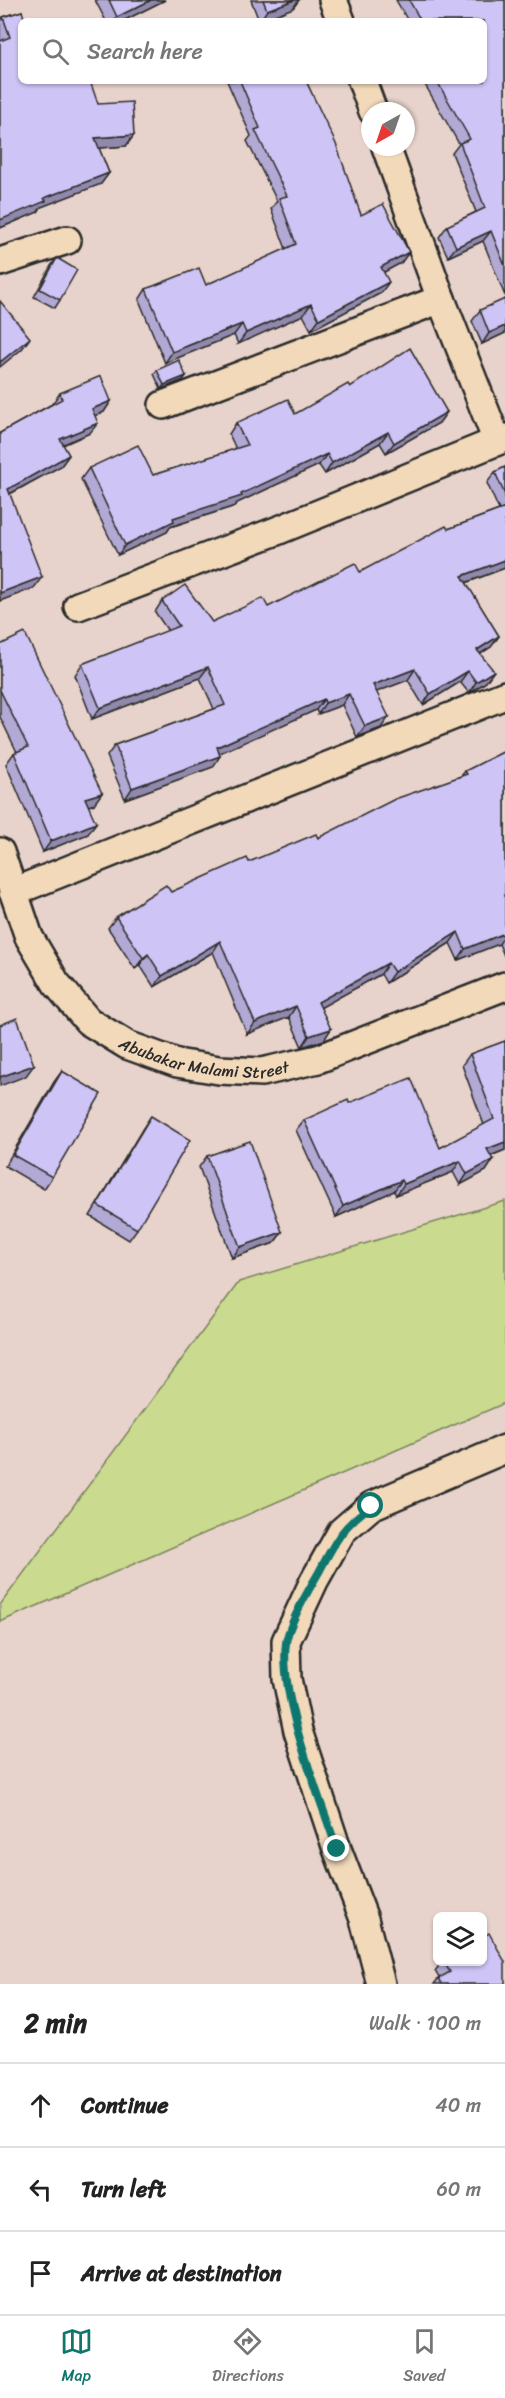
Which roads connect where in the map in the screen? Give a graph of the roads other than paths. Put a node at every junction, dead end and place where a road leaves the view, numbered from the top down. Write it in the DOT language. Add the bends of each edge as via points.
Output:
graph roads {
  1 [pos="333,0"];
  2 [pos="340,18"];
  3 [pos="363,84"];
  4 [pos="370,102"];
  5 [pos="389,156"];
  6 [pos="67,240"];
  7 [pos="0,262"];
  8 [pos="441,299"];
  9 [pos="163,405"];
  10 [pos="501,439"];
  11 [pos="78,606"];
  12 [pos="505,695"];
  13 [pos="0,852"];
  14 [pos="14,892"];
  15 [pos="505,986"];
  16 [pos="505,1449"];
  17 [pos="381,1984"];
  1 -- 2 [label="street"];
  3 -- 4 [label="street"];
  5 -- 8 [label="street"];
  6 -- 7 [label="street"];
  8 -- 9 [label="street"];
  8 -- 10 [label="street"];
  10 -- 11 [label="street" via="279,530"];
  12 -- 14 [label="street"];
  13 -- 14 [label="street, Abubakar Malami Street"];
  14 -- 15 [label="street, Abubakar Malami Street" via="29,937 56,983 88,1021 127,1045 177,1063 262,1072 318,1059"];
  16 -- 17 [label="street" via="371,1506 355,1517 342,1531 314,1581 286,1641 287,1679 298,1731 364,1919"];
}
